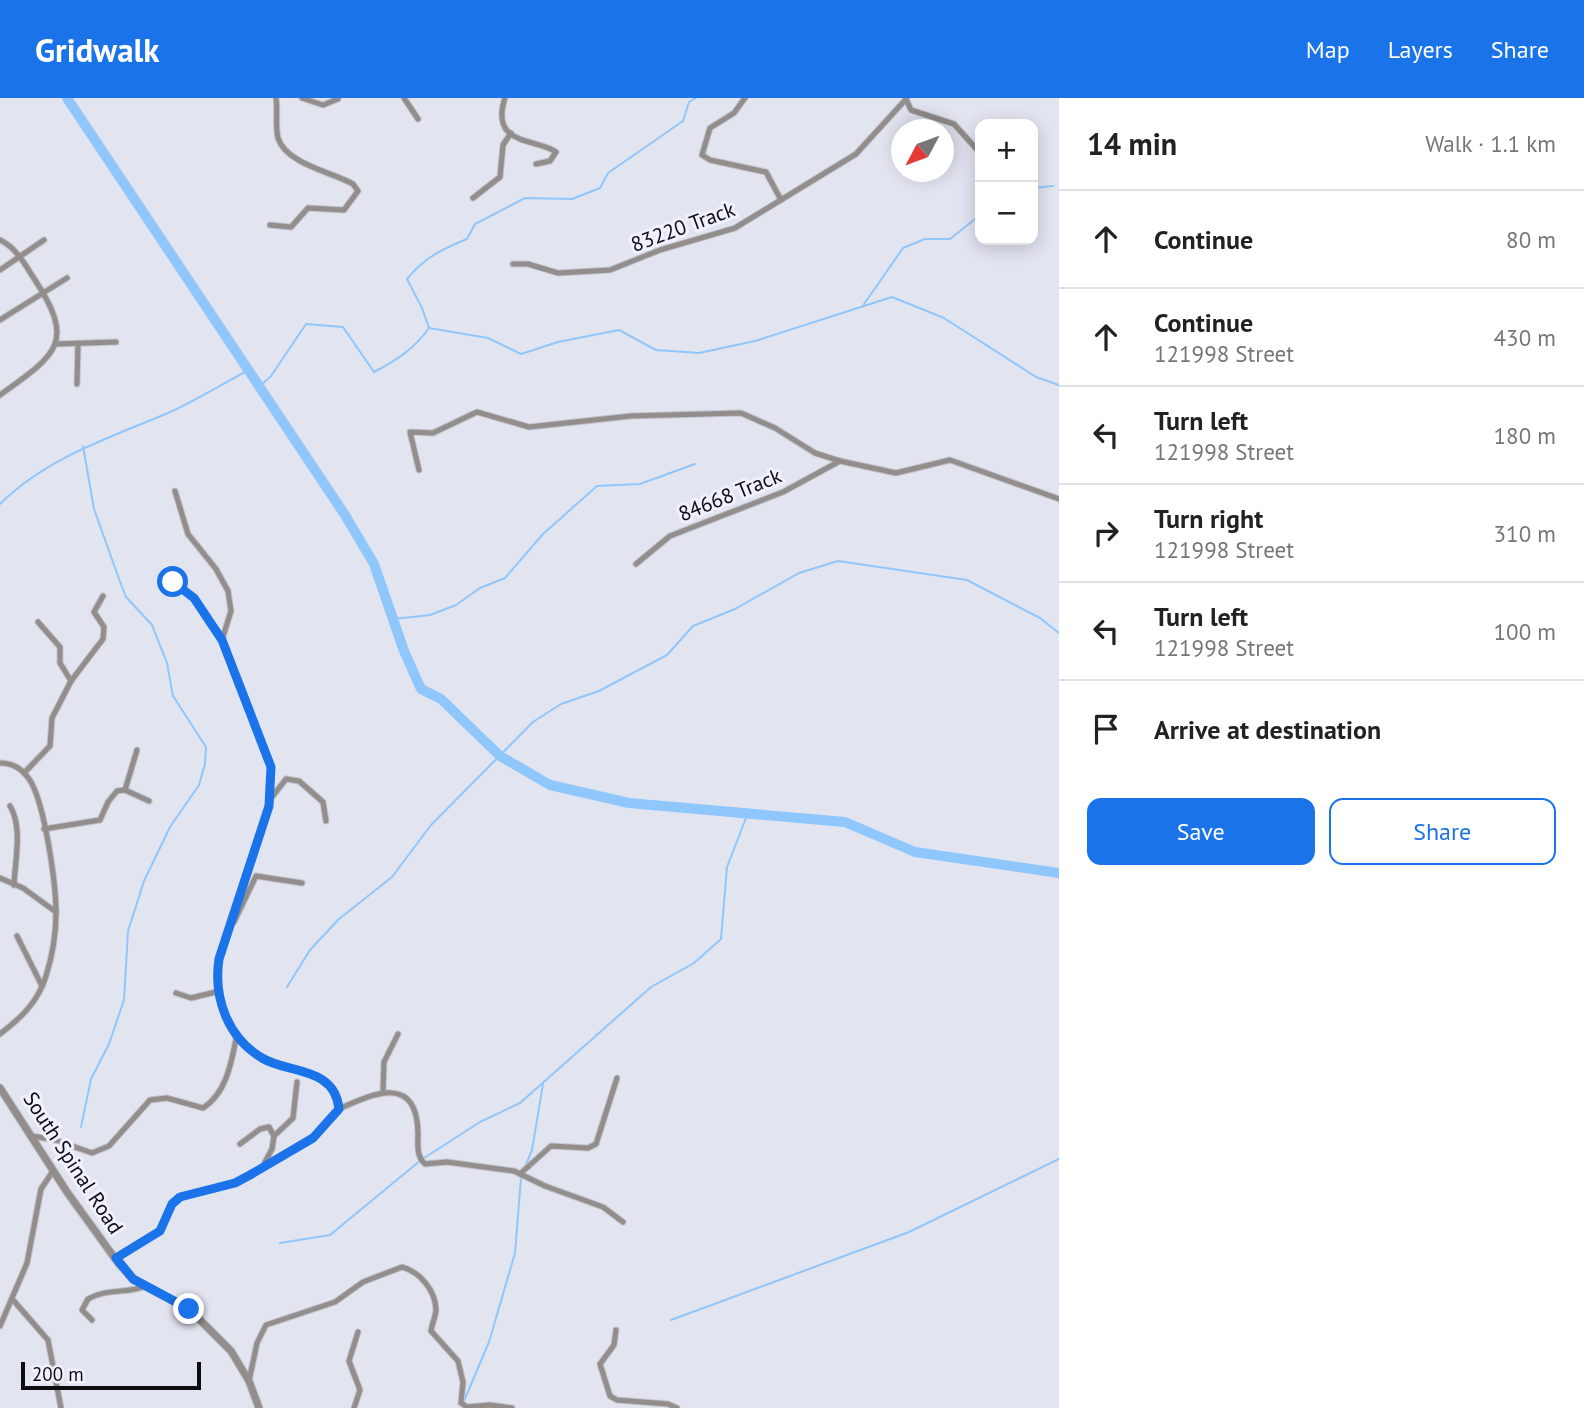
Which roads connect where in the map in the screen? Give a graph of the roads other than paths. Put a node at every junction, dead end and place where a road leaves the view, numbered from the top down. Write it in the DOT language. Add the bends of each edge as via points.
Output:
graph roads {
  1 [pos="276,98"];
  2 [pos="302,98"];
  3 [pos="404,98"];
  4 [pos="505,98"];
  5 [pos="745,98"];
  6 [pos="338,99"];
  7 [pos="907,99"];
  8 [pos="418,119"];
  9 [pos="510,133"];
  10 [pos="975,147"];
  11 [pos="536,164"];
  12 [pos="473,198"];
  13 [pos="782,200"];
  14 [pos="270,225"];
  15 [pos="0,240"];
  16 [pos="44,240"];
  17 [pos="20,257"];
  18 [pos="513,264"];
  19 [pos="0,270"];
  20 [pos="67,278"];
  21 [pos="43,292"];
  22 [pos="0,320"];
  23 [pos="116,342"];
  24 [pos="56,344"];
  25 [pos="78,345"];
  26 [pos="77,384"];
  27 [pos="0,395"];
  28 [pos="840,461"];
  29 [pos="419,470"];
  30 [pos="175,491"];
  31 [pos="1059,499"];
  32 [pos="636,564"];
  33 [pos="173,582"];
  34 [pos="103,596"];
  35 [pos="38,622"];
  36 [pos="222,640"];
  37 [pos="71,681"];
  38 [pos="136,750"];
  39 [pos="0,763"];
  40 [pos="24,773"];
  41 [pos="125,790"];
  42 [pos="270,800"];
  43 [pos="149,801"];
  44 [pos="10,806"];
  45 [pos="326,821"];
  46 [pos="44,829"];
  47 [pos="0,877"];
  48 [pos="302,883"];
  49 [pos="14,885"];
  50 [pos="56,912"];
  51 [pos="229,931"];
  52 [pos="17,936"];
  53 [pos="42,986"];
  54 [pos="220,991"];
  55 [pos="176,993"];
  56 [pos="0,1034"];
  57 [pos="236,1034"];
  58 [pos="398,1034"];
  59 [pos="617,1078"];
  60 [pos="297,1082"];
  61 [pos="0,1088"];
  62 [pos="383,1091"];
  63 [pos="339,1109"];
  64 [pos="32,1136"];
  65 [pos="274,1136"];
  66 [pos="240,1144"];
  67 [pos="261,1167"];
  68 [pos="53,1171"];
  69 [pos="521,1173"];
  70 [pos="623,1222"];
  71 [pos="116,1258"];
  72 [pos="146,1286"];
  73 [pos="13,1300"];
  74 [pos="92,1320"];
  75 [pos="0,1326"];
  76 [pos="616,1330"];
  77 [pos="358,1332"];
  78 [pos="249,1381"];
  79 [pos="257,1407"];
  80 [pos="61,1408"];
  81 [pos="354,1408"];
  82 [pos="512,1408"];
  83 [pos="677,1408"];
  1 -- 14 [label="street" via="277,133 283,147 296,158 353,184 358,191 344,211 306,208 289,228"];
  2 -- 6 [label="street" via="323,105"];
  3 -- 8 [label="street"];
  4 -- 9 [label="street" via="503,114"];
  5 -- 13 [label="street" via="734,113 710,128 702,155 766,173"];
  7 -- 10 [label="street" via="911,110 954,124"];
  7 -- 13 [label="street, 83220 Track" via="856,154"];
  9 -- 11 [label="street" via="525,143 555,151 550,161"];
  9 -- 12 [label="street" via="503,145 499,177"];
  13 -- 18 [label="street, 83220 Track" via="735,228 660,250 616,269 558,273"];
  15 -- 17 [label="street"];
  16 -- 17 [label="street"];
  17 -- 19 [label="street"];
  17 -- 21 [label="street"];
  20 -- 21 [label="street"];
  21 -- 22 [label="street"];
  21 -- 24 [label="street" via="56,317"];
  23 -- 25 [label="street"];
  24 -- 25 [label="street"];
  24 -- 27 [label="street" via="39,365"];
  25 -- 26 [label="street"];
  28 -- 29 [label="street" via="815,453 741,413 631,416 528,427 477,412 433,433 410,432"];
  28 -- 31 [label="street" via="896,473 950,460"];
  28 -- 32 [label="street, 84668 Track" via="776,495 670,536"];
  30 -- 36 [label="street" via="188,534 228,591 231,611"];
  33 -- 36 [label="street" via="194,598"];
  34 -- 37 [label="street" via="94,612 105,630 103,639"];
  35 -- 37 [label="street" via="60,647 60,663"];
  36 -- 42 [label="street" via="268,756"];
  37 -- 40 [label="street" via="52,718 50,746"];
  38 -- 41 [label="street"];
  39 -- 40 [label="street"];
  40 -- 46 [label="street" via="37,797"];
  41 -- 43 [label="street"];
  41 -- 46 [label="street" via="117,791 100,820"];
  42 -- 45 [label="street" via="286,779 299,780 323,802"];
  42 -- 51 [label="street"];
  44 -- 49 [label="street" via="17,843"];
  46 -- 50 [label="street"];
  47 -- 49 [label="street"];
  48 -- 51 [label="street" via="256,876"];
  49 -- 50 [label="street"];
  50 -- 53 [label="street"];
  51 -- 54 [label="street" via="218,967"];
  52 -- 53 [label="street"];
  53 -- 56 [label="street" via="25,1013"];
  54 -- 55 [label="street" via="191,998"];
  54 -- 57 [label="street" via="222,1013"];
  57 -- 63 [label="street" via="262,1058 322,1080 335,1094"];
  57 -- 64 [label="street" via="224,1082 203,1108 167,1098 150,1100 108,1146 92,1153"];
  58 -- 62 [label="street" via="384,1062"];
  59 -- 69 [label="street" via="596,1144 588,1148 551,1146"];
  60 -- 65 [label="street" via="293,1118"];
  61 -- 64 [label="street, South Spinal Road"];
  62 -- 63 [label="street"];
  62 -- 69 [label="street" via="412,1105 419,1156 425,1164 460,1163"];
  63 -- 67 [label="street" via="313,1138"];
  64 -- 68 [label="street, South Spinal Road"];
  65 -- 66 [label="street" via="269,1127 263,1127"];
  65 -- 67 [label="street"];
  67 -- 71 [label="street" via="235,1183 180,1197 160,1231"];
  68 -- 71 [label="street, South Spinal Road"];
  68 -- 73 [label="street" via="38,1198 27,1262"];
  69 -- 70 [label="street" via="603,1207"];
  71 -- 72 [label="street, South Spinal Road" via="126,1273"];
  72 -- 74 [label="street" via="88,1299 82,1310"];
  72 -- 78 [label="street, South Spinal Road" via="189,1309 231,1351"];
  73 -- 75 [label="street"];
  73 -- 80 [label="street" via="48,1340"];
  76 -- 83 [label="street" via="614,1345 600,1364 610,1396"];
  77 -- 81 [label="street" via="349,1361 360,1390"];
  78 -- 79 [label="street, South Spinal Road"];
  78 -- 82 [label="street" via="257,1343 267,1325 335,1302 363,1282 402,1268 422,1278 432,1293 436,1311 431,1333 458,1361 461,1403"];
}
